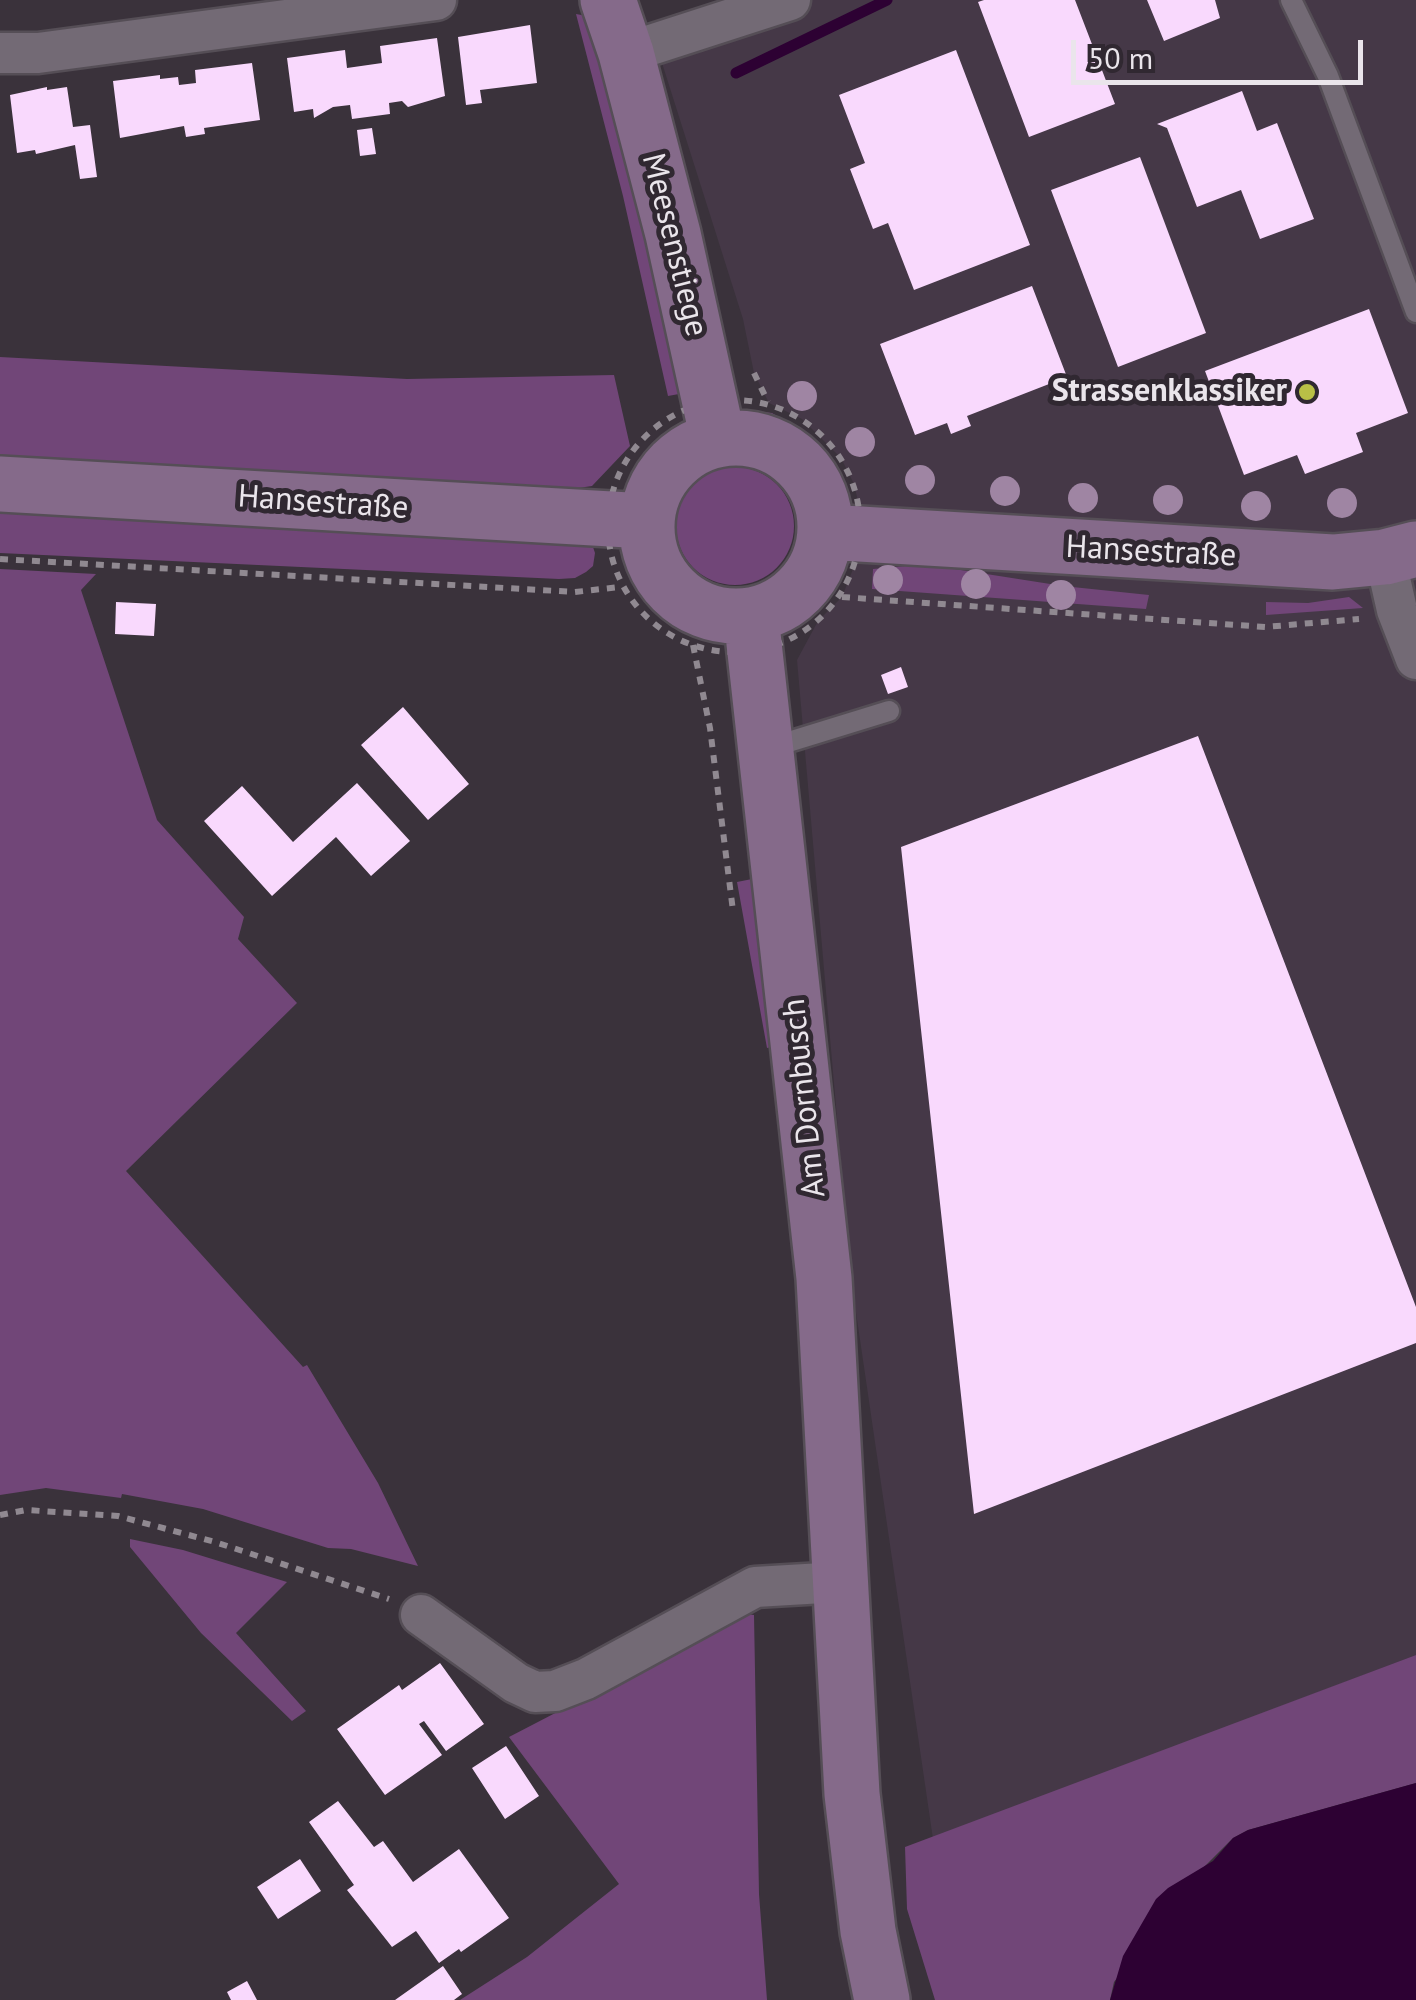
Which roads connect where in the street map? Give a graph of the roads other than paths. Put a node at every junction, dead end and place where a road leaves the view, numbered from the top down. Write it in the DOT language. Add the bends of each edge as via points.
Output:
graph roads {
  1 [pos="436,0"];
  2 [pos="608,0"];
  3 [pos="790,0"];
  4 [pos="1291,0"];
  5 [pos="360,4"];
  6 [pos="626,53"];
  7 [pos="0,54"];
  8 [pos="1416,312"];
  9 [pos="718,439"];
  10 [pos="0,484"];
  11 [pos="646,521"];
  12 [pos="826,532"];
  13 [pos="1400,553"];
  14 [pos="751,616"];
  15 [pos="1416,659"];
  16 [pos="889,711"];
  17 [pos="767,749"];
  18 [pos="840,1582"];
  19 [pos="421,1615"];
  20 [pos="882,2000"];
  1 -- 5 [label="street"];
  2 -- 6 [label="street, Meesenstiege"];
  3 -- 6 [label="street"];
  4 -- 8 [label="lane" via="1328,76"];
  5 -- 7 [label="street"];
  6 -- 9 [label="street, Meesenstiege"];
  9 -- 11 [label="street" via="681,456 664,474"];
  9 -- 12 [label="street" via="748,438 798,462 819,494"];
  10 -- 11 [label="street, Hansestraße"];
  11 -- 14 [label="street" via="651,554 667,586 707,612"];
  12 -- 13 [label="street, Hansestraße" via="1333,562"];
  12 -- 14 [label="street" via="822,555 796,594"];
  13 -- 15 [label="street" via="1398,610"];
  14 -- 17 [label="street, Am Dornbusch"];
  16 -- 17 [label="lane"];
  17 -- 18 [label="street, Am Dornbusch" via="824,1278"];
  18 -- 19 [label="street" via="755,1587 556,1691 516,1683"];
  18 -- 20 [label="street, Am Dornbusch" via="852,1794"];
}
